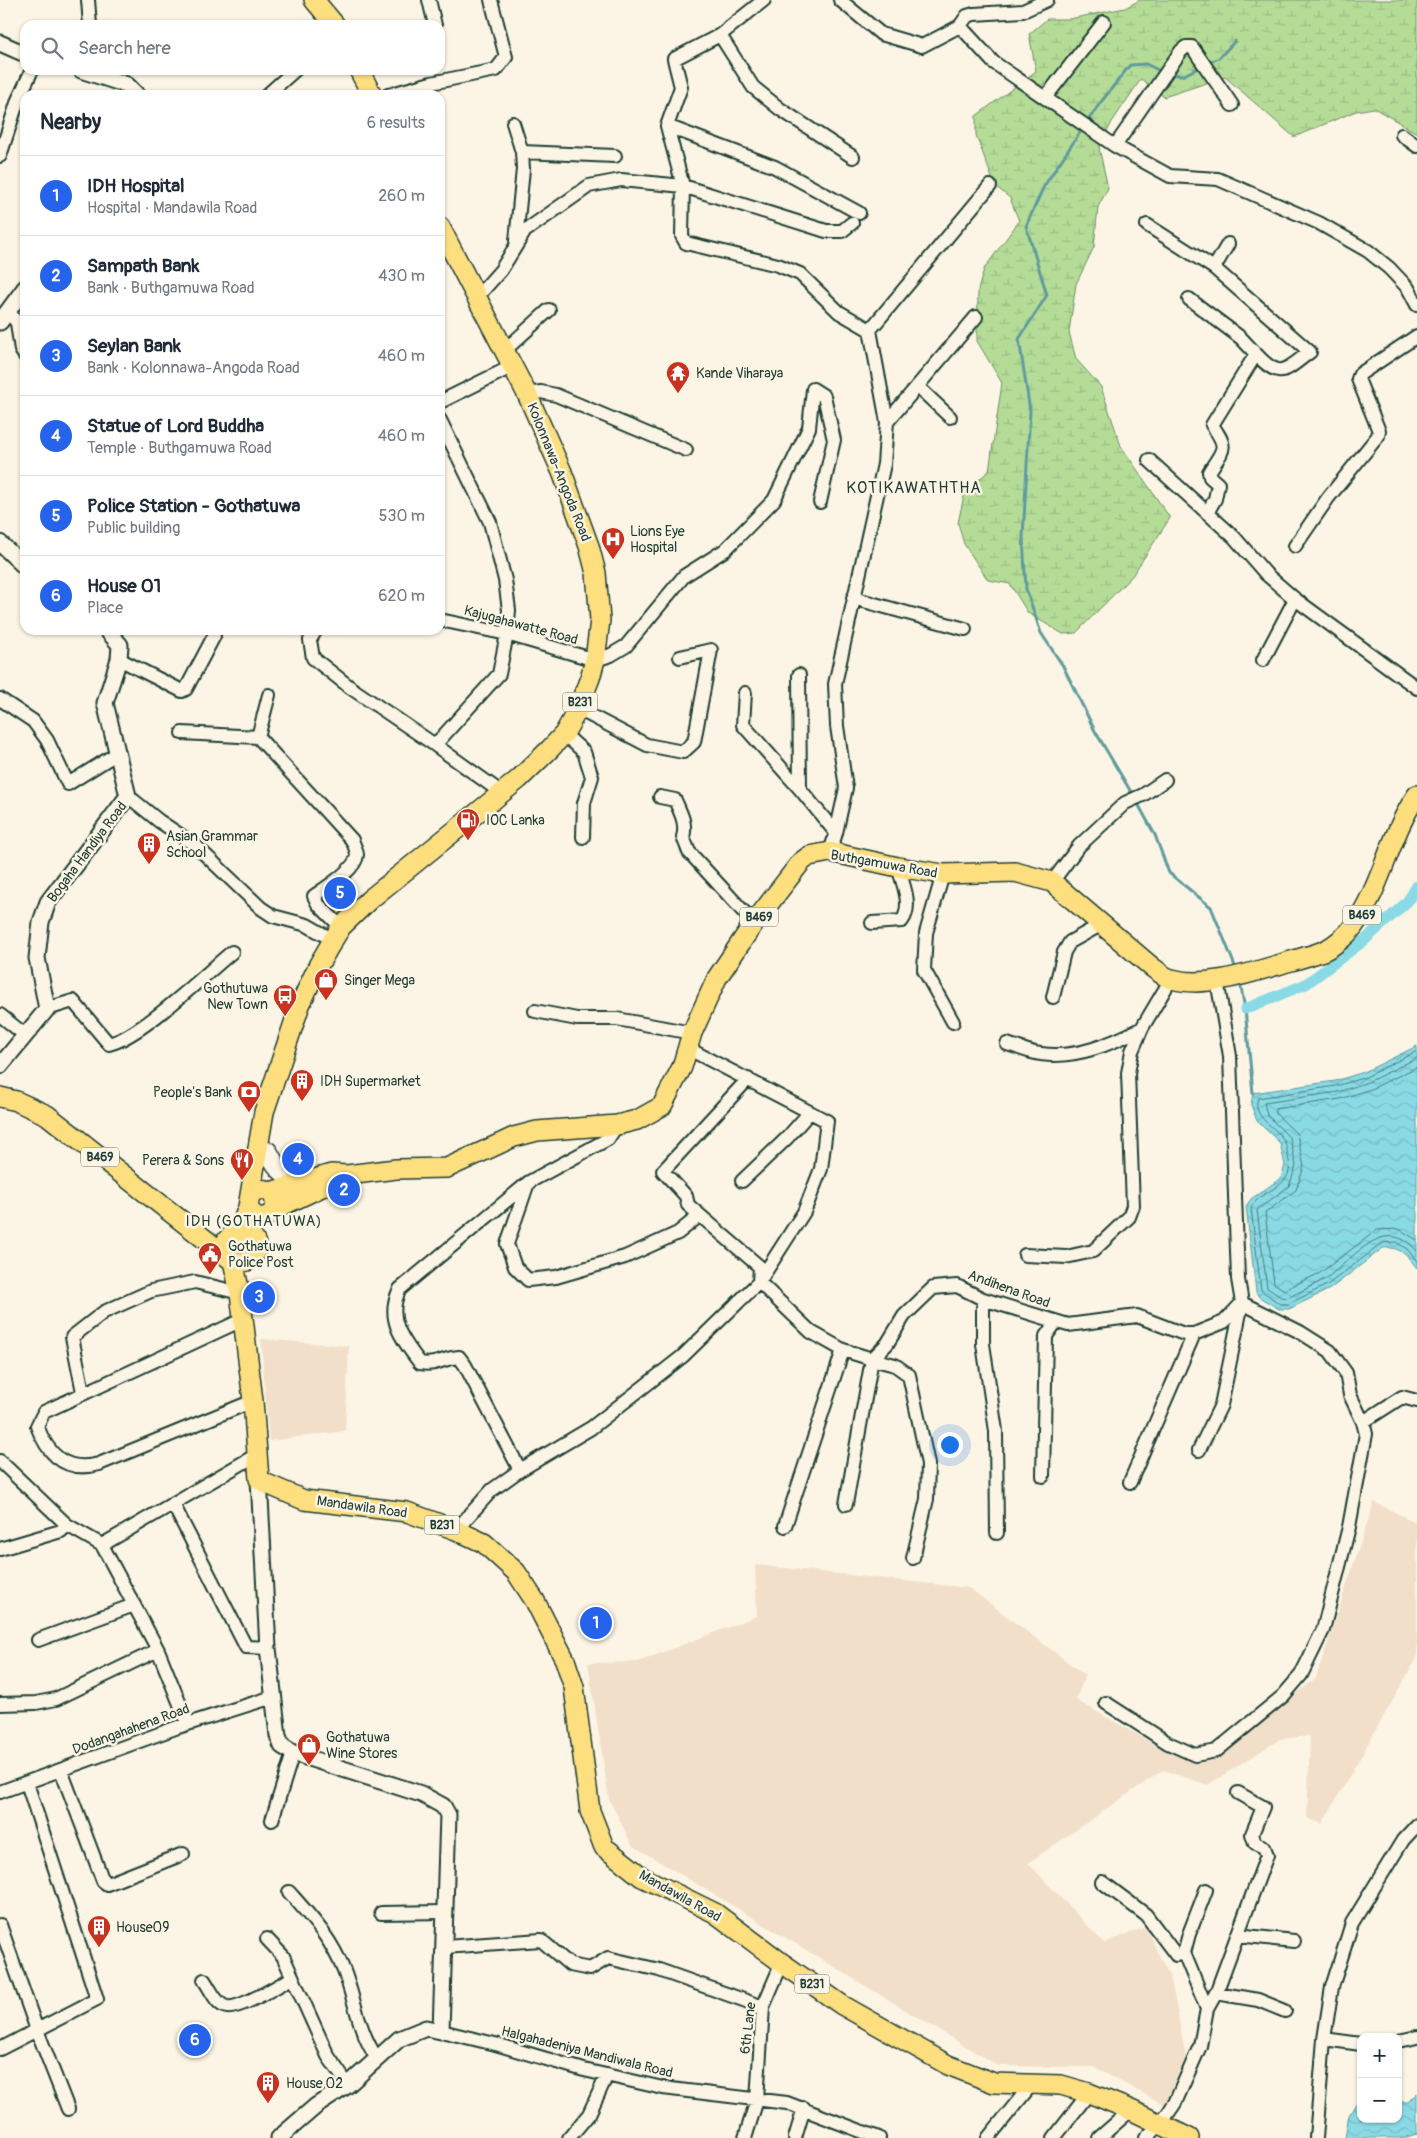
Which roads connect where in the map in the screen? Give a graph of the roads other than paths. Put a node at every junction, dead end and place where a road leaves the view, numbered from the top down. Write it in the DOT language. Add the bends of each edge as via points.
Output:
graph roads {
  1 [pos="88,0"];
  2 [pos="314,0"];
  3 [pos="429,0"];
  4 [pos="491,0"];
  5 [pos="764,0"];
  6 [pos="840,0"];
  7 [pos="1047,0"];
  8 [pos="90,20"];
  9 [pos="332,20"];
  10 [pos="434,20"];
  11 [pos="1104,22"];
  12 [pos="960,26"];
  13 [pos="720,35"];
  14 [pos="0,43"];
  15 [pos="20,52"];
  16 [pos="30,75"];
  17 [pos="101,75"];
  18 [pos="289,75"];
  19 [pos="362,75"];
  20 [pos="433,75"];
  21 [pos="431,83"];
  22 [pos="23,90"];
  23 [pos="132,90"];
  24 [pos="273,90"];
  25 [pos="369,90"];
  26 [pos="406,90"];
  27 [pos="20,96"];
  28 [pos="1045,98"];
  29 [pos="1232,105"];
  30 [pos="513,123"];
  31 [pos="666,126"];
  32 [pos="1402,135"];
  33 [pos="1115,146"];
  34 [pos="1417,146"];
  35 [pos="522,152"];
  36 [pos="0,156"];
  37 [pos="615,156"];
  38 [pos="853,157"];
  39 [pos="683,186"];
  40 [pos="990,186"];
  41 [pos="1147,225"];
  42 [pos="445,236"];
  43 [pos="1228,244"];
  44 [pos="516,246"];
  45 [pos="1214,268"];
  46 [pos="20,295"];
  47 [pos="477,297"];
  48 [pos="1189,299"];
  49 [pos="1417,305"];
  50 [pos="549,310"];
  51 [pos="4,316"];
  52 [pos="976,318"];
  53 [pos="870,330"];
  54 [pos="1417,336"];
  55 [pos="20,343"];
  56 [pos="1256,354"];
  57 [pos="509,358"];
  58 [pos="916,386"];
  59 [pos="527,394"];
  60 [pos="445,399"];
  61 [pos="950,417"];
  62 [pos="887,422"];
  63 [pos="445,430"];
  64 [pos="686,450"];
  65 [pos="1150,460"];
  66 [pos="820,502"];
  67 [pos="1207,513"];
  68 [pos="0,543"];
  69 [pos="1295,546"];
  70 [pos="20,562"];
  71 [pos="854,598"];
  72 [pos="1295,599"];
  73 [pos="445,621"];
  74 [pos="965,629"];
  75 [pos="507,634"];
  76 [pos="116,635"];
  77 [pos="313,635"];
  78 [pos="214,636"];
  79 [pos="680,657"];
  80 [pos="120,659"];
  81 [pos="595,660"];
  82 [pos="1263,660"];
  83 [pos="799,675"];
  84 [pos="1417,688"];
  85 [pos="745,693"];
  86 [pos="269,695"];
  87 [pos="0,699"];
  88 [pos="578,709"];
  89 [pos="182,733"];
  90 [pos="564,734"];
  91 [pos="258,737"];
  92 [pos="435,745"];
  93 [pos="116,754"];
  94 [pos="1165,780"];
  95 [pos="800,789"];
  96 [pos="502,793"];
  97 [pos="128,796"];
  98 [pos="660,796"];
  99 [pos="1414,806"];
  100 [pos="836,833"];
  101 [pos="583,837"];
  102 [pos="830,852"];
  103 [pos="898,867"];
  104 [pos="943,874"];
  105 [pos="1052,882"];
  106 [pos="754,923"];
  107 [pos="872,923"];
  108 [pos="1102,924"];
  109 [pos="337,933"];
  110 [pos="232,952"];
  111 [pos="1232,977"];
  112 [pos="1171,979"];
  113 [pos="1053,997"];
  114 [pos="47,1009"];
  115 [pos="535,1011"];
  116 [pos="0,1015"];
  117 [pos="953,1022"];
  118 [pos="1142,1028"];
  119 [pos="25,1035"];
  120 [pos="689,1040"];
  121 [pos="1007,1044"];
  122 [pos="0,1066"];
  123 [pos="748,1079"];
  124 [pos="271,1094"];
  125 [pos="0,1097"];
  126 [pos="810,1112"];
  127 [pos="617,1125"];
  128 [pos="268,1151"];
  129 [pos="347,1174"];
  130 [pos="307,1180"];
  131 [pos="742,1181"];
  132 [pos="529,1182"];
  133 [pos="263,1201"];
  134 [pos="699,1216"];
  135 [pos="194,1230"];
  136 [pos="234,1234"];
  137 [pos="255,1251"];
  138 [pos="1025,1255"];
  139 [pos="231,1260"];
  140 [pos="759,1282"];
  141 [pos="240,1293"];
  142 [pos="983,1299"];
  143 [pos="1242,1303"];
  144 [pos="242,1320"];
  145 [pos="1056,1322"];
  146 [pos="1194,1334"];
  147 [pos="842,1350"];
  148 [pos="872,1359"];
  149 [pos="83,1392"];
  150 [pos="253,1401"];
  151 [pos="1417,1401"];
  152 [pos="1363,1422"];
  153 [pos="1199,1450"];
  154 [pos="258,1454"];
  155 [pos="0,1461"];
  156 [pos="520,1470"];
  157 [pos="1043,1476"];
  158 [pos="260,1478"];
  159 [pos="1130,1482"];
  160 [pos="173,1504"];
  161 [pos="846,1504"];
  162 [pos="67,1525"];
  163 [pos="786,1526"];
  164 [pos="456,1530"];
  165 [pos="997,1533"];
  166 [pos="102,1545"];
  167 [pos="0,1549"];
  168 [pos="913,1558"];
  169 [pos="134,1605"];
  170 [pos="38,1640"];
  171 [pos="268,1648"];
  172 [pos="158,1650"];
  173 [pos="273,1697"];
  174 [pos="1106,1703"];
  175 [pos="0,1704"];
  176 [pos="188,1724"];
  177 [pos="293,1754"];
  178 [pos="61,1770"];
  179 [pos="27,1783"];
  180 [pos="0,1792"];
  181 [pos="1238,1793"];
  182 [pos="272,1820"];
  183 [pos="1417,1825"];
  184 [pos="183,1854"];
  185 [pos="1102,1882"];
  186 [pos="1206,1890"];
  187 [pos="289,1892"];
  188 [pos="444,1912"];
  189 [pos="381,1913"];
  190 [pos="0,1925"];
  191 [pos="1237,1935"];
  192 [pos="268,1939"];
  193 [pos="1294,1941"];
  194 [pos="445,1947"];
  195 [pos="1184,1953"];
  196 [pos="782,1963"];
  197 [pos="292,1978"];
  198 [pos="204,1980"];
  199 [pos="1216,1993"];
  200 [pos="763,2006"];
  201 [pos="1207,2009"];
  202 [pos="1285,2012"];
  203 [pos="37,2030"];
  204 [pos="441,2031"];
  205 [pos="1417,2037"];
  206 [pos="1324,2039"];
  207 [pos="1402,2040"];
  208 [pos="1357,2043"];
  209 [pos="0,2049"];
  210 [pos="377,2058"];
  211 [pos="607,2075"];
  212 [pos="1032,2084"];
  213 [pos="348,2085"];
  214 [pos="1089,2093"];
  215 [pos="756,2100"];
  216 [pos="804,2108"];
  217 [pos="68,2109"];
  218 [pos="1131,2110"];
  219 [pos="1316,2122"];
  220 [pos="1160,2125"];
  221 [pos="279,2138"];
  222 [pos="570,2138"];
  223 [pos="745,2138"];
  224 [pos="795,2138"];
  225 [pos="879,2138"];
  226 [pos="988,2138"];
  227 [pos="1054,2138"];
  228 [pos="1099,2138"];
  229 [pos="1146,2138"];
  230 [pos="1189,2138"];
  231 [pos="1308,2138"];
  232 [pos="1316,2138"];
  1 -- 8 [label="street"];
  2 -- 9 [label="main road"];
  3 -- 10 [label="street"];
  4 -- 21 [label="street" via="506,57 496,70"];
  5 -- 13 [label="street"];
  6 -- 12 [label="street" via="882,34 922,46"];
  7 -- 12 [label="street" via="1023,11 967,16"];
  11 -- 28 [label="street"];
  12 -- 28 [label="street" via="993,62"];
  13 -- 31 [label="street" via="674,59 681,87"];
  13 -- 38 [label="street" via="754,87 780,109"];
  14 -- 15 [label="street"];
  16 -- 22 [label="street"];
  17 -- 23 [label="street" via="127,84"];
  18 -- 24 [label="street"];
  19 -- 25 [label="main road"];
  20 -- 21 [label="street"];
  21 -- 26 [label="street"];
  27 -- 36 [label="street"];
  28 -- 33 [label="street"];
  29 -- 33 [label="street" via="1192,47 1186,46"];
  30 -- 35 [label="street"];
  31 -- 39 [label="street"];
  31 -- 39 [label="street" via="775,167 855,218 842,231 826,231"];
  32 -- 34 [label="street"];
  33 -- 49 [label="street" via="1170,176 1218,180 1319,222 1368,251 1389,268 1408,288"];
  35 -- 37 [label="street"];
  35 -- 44 [label="street"];
  39 -- 44 [label="street" via="621,180 589,186 525,231"];
  39 -- 53 [label="street" via="682,236 686,243 778,265 800,274 839,312"];
  40 -- 53 [label="street"];
  41 -- 45 [label="street"];
  42 -- 47 [label="main road, Kolonnawa-Angoda Road / B231"];
  43 -- 45 [label="street"];
  44 -- 47 [label="street" via="501,270"];
  45 -- 56 [label="street" via="1310,352 1285,370 1276,371"];
  46 -- 51 [label="street"];
  47 -- 57 [label="main road, Kolonnawa-Angoda Road / B231"];
  48 -- 56 [label="street" via="1241,338"];
  50 -- 57 [label="street"];
  51 -- 55 [label="street" via="17,323"];
  52 -- 58 [label="street"];
  53 -- 62 [label="street"];
  54 -- 69 [label="street" via="1360,374 1358,379 1380,431"];
  56 -- 67 [label="street" via="1212,424 1223,440 1224,448 1209,472 1218,484 1215,499"];
  57 -- 59 [label="main road, Kolonnawa-Angoda Road / B231"];
  57 -- 60 [label="street"];
  58 -- 61 [label="street"];
  58 -- 62 [label="street"];
  59 -- 64 [label="street" via="556,395"];
  59 -- 81 [label="main road, Kolonnawa-Angoda Road / B231" via="562,472 596,573 600,620"];
  62 -- 71 [label="street" via="884,464"];
  63 -- 75 [label="street" via="490,522 505,580 509,610"];
  65 -- 67 [label="street"];
  66 -- 81 [label="street" via="834,440 824,396 813,389 809,428 774,500 725,550 684,576 626,646"];
  67 -- 72 [label="street"];
  68 -- 70 [label="street"];
  71 -- 74 [label="street"];
  71 -- 100 [label="street" via="835,684 846,788"];
  72 -- 82 [label="street"];
  72 -- 84 [label="street"];
  73 -- 75 [label="street, Kajugahawatte Road"];
  75 -- 81 [label="street, Kajugahawatte Road"];
  75 -- 92 [label="street" via="499,674"];
  76 -- 80 [label="street"];
  77 -- 92 [label="street" via="310,640 313,658"];
  78 -- 80 [label="street" via="182,691"];
  79 -- 88 [label="street" via="711,650 694,742 683,752 647,745"];
  80 -- 93 [label="street, Bogaha Handiya Road" via="105,703"];
  81 -- 88 [label="main road, Kolonnawa-Angoda Road / B231"];
  83 -- 95 [label="street"];
  85 -- 95 [label="street" via="743,725"];
  86 -- 91 [label="street"];
  87 -- 93 [label="street" via="33,721 47,740 68,784"];
  88 -- 90 [label="main road, Kolonnawa-Angoda Road / B231"];
  89 -- 91 [label="street"];
  90 -- 96 [label="main road, Kolonnawa-Angoda Road / B231"];
  90 -- 101 [label="street" via="584,752 592,777 584,803"];
  91 -- 109 [label="street" via="352,840 357,854 355,862 338,880 314,896"];
  92 -- 96 [label="street"];
  93 -- 97 [label="street, Bogaha Handiya Road"];
  94 -- 105 [label="street" via="1126,803 1080,846"];
  95 -- 100 [label="street"];
  96 -- 109 [label="main road, Kolonnawa-Angoda Road / B231" via="369,900"];
  97 -- 109 [label="street" via="195,845 273,916"];
  97 -- 114 [label="street, Bogaha Handiya Road" via="48,902 41,922 37,958"];
  98 -- 106 [label="street" via="674,800 682,816 683,837 690,852"];
  99 -- 111 [label="main road, Buthgamuwa Road / B469" via="1392,842 1364,912 1351,930 1325,950"];
  100 -- 102 [label="street"];
  102 -- 103 [label="main road, Buthgamuwa Road / B469"];
  102 -- 106 [label="main road, Buthgamuwa Road / B469" via="809,856 801,862"];
  103 -- 104 [label="main road, Buthgamuwa Road / B469"];
  103 -- 107 [label="street" via="907,915 902,921"];
  104 -- 105 [label="main road, Buthgamuwa Road / B469" via="1016,872"];
  104 -- 117 [label="street" via="926,933 924,970"];
  105 -- 108 [label="main road, Buthgamuwa Road / B469"];
  106 -- 120 [label="main road, Buthgamuwa Road / B469" via="717,978"];
  108 -- 112 [label="main road, Buthgamuwa Road / B469" via="1153,968"];
  108 -- 113 [label="street" via="1070,942 1064,952"];
  109 -- 124 [label="main road, Kolonnawa-Angoda Road / B231" via="300,1005"];
  110 -- 114 [label="street" via="156,1016 118,1042 109,1044 73,1001"];
  111 -- 112 [label="main road, Buthgamuwa Road / B469" via="1201,981"];
  111 -- 143 [label="street" via="1230,1056 1238,1279"];
  112 -- 118 [label="street"];
  114 -- 119 [label="street"];
  115 -- 120 [label="street" via="577,1019 617,1019"];
  116 -- 119 [label="street"];
  118 -- 121 [label="street" via="1113,1043 1067,1055 1040,1054"];
  118 -- 138 [label="street" via="1132,1051 1128,1073 1133,1206 1129,1217 1093,1251 1066,1257"];
  119 -- 122 [label="street"];
  120 -- 123 [label="street"];
  120 -- 127 [label="main road, Buthgamuwa Road / B469" via="682,1067 662,1106 637,1120"];
  123 -- 126 [label="street"];
  123 -- 134 [label="street" via="663,1172 686,1196 688,1205"];
  124 -- 128 [label="main road, Kolonnawa-Angoda Road / B231"];
  124 -- 133 [label="main road, Kolonnawa-Angoda Road / B231" via="264,1112"];
  125 -- 135 [label="main road, B469" via="47,1115"];
  126 -- 131 [label="street" via="788,1138"];
  126 -- 140 [label="street" via="827,1121 821,1169 804,1212"];
  127 -- 129 [label="main road, Buthgamuwa Road / B469" via="537,1131 447,1168"];
  127 -- 132 [label="street" via="608,1139"];
  128 -- 130 [label="main road" via="285,1176"];
  128 -- 133 [label="main road, Kolonnawa-Angoda Road / B231"];
  129 -- 130 [label="main road, Buthgamuwa Road / B469"];
  129 -- 133 [label="main road, Buthgamuwa Road / B469"];
  130 -- 133 [label="main road, Buthgamuwa Road / B469"];
  132 -- 134 [label="street" via="508,1244 515,1267 528,1280 556,1276 625,1257 678,1234"];
  132 -- 156 [label="street" via="400,1289 394,1301 394,1318 409,1349 420,1363 432,1365 459,1357 465,1365"];
  133 -- 136 [label="main road, B231"];
  133 -- 137 [label="main road, B231"];
  134 -- 140 [label="street" via="760,1267"];
  135 -- 136 [label="main road"];
  135 -- 139 [label="main road, B469"];
  136 -- 137 [label="main road" via="245,1232 252,1237"];
  136 -- 139 [label="main road" via="226,1243 226,1252"];
  137 -- 139 [label="main road" via="247,1262"];
  137 -- 141 [label="main road, B231"];
  139 -- 141 [label="main road, B231"];
  140 -- 147 [label="street" via="811,1332"];
  140 -- 156 [label="street" via="683,1356 591,1428"];
  141 -- 144 [label="main road, B231"];
  141 -- 149 [label="street" via="194,1282 151,1291 104,1312 72,1337"];
  142 -- 145 [label="street, Andihena Road"];
  142 -- 148 [label="street, Andihena Road" via="957,1286 933,1288 904,1316 887,1344"];
  142 -- 165 [label="street" via="983,1344 996,1431"];
  143 -- 146 [label="street" via="1224,1322"];
  143 -- 152 [label="street" via="1330,1350 1346,1374 1350,1395"];
  143 -- 153 [label="street" via="1221,1405"];
  144 -- 149 [label="street"];
  144 -- 150 [label="main road, B231"];
  145 -- 146 [label="street, Andihena Road" via="1068,1325 1137,1316 1184,1334"];
  145 -- 157 [label="street" via="1046,1336"];
  146 -- 159 [label="street"];
  147 -- 148 [label="street"];
  147 -- 163 [label="street"];
  148 -- 161 [label="street"];
  148 -- 168 [label="street" via="895,1365 909,1375 928,1464 927,1499"];
  149 -- 150 [label="street" via="44,1412 37,1426 44,1444 58,1458 74,1467 86,1468"];
  150 -- 154 [label="main road, B231"];
  151 -- 152 [label="street" via="1402,1397"];
  152 -- 174 [label="street" via="1366,1434 1363,1452 1324,1630 1301,1675 1283,1696 1216,1751 1195,1755 1168,1743"];
  154 -- 158 [label="main road, B231"];
  154 -- 160 [label="street"];
  155 -- 162 [label="street"];
  156 -- 164 [label="street" via="492,1490"];
  158 -- 164 [label="main road, Mandawila Road / B231" via="304,1500 407,1512"];
  158 -- 171 [label="street"];
  160 -- 166 [label="street"];
  160 -- 171 [label="street" via="246,1647"];
  162 -- 166 [label="street"];
  162 -- 167 [label="street" via="61,1531"];
  164 -- 196 [label="main road, Mandawila Road / B231" via="484,1543 516,1572 565,1660 578,1705 590,1811 604,1847 642,1876 715,1913"];
  166 -- 169 [label="street"];
  169 -- 170 [label="street"];
  169 -- 172 [label="street"];
  171 -- 173 [label="street"];
  172 -- 175 [label="street" via="56,1699"];
  172 -- 176 [label="street"];
  173 -- 176 [label="street, Dodangahahena Road"];
  173 -- 177 [label="street" via="278,1736 282,1746"];
  176 -- 178 [label="street, Dodangahahena Road"];
  177 -- 182 [label="street"];
  177 -- 188 [label="street" via="422,1794 443,1806 448,1815"];
  178 -- 179 [label="street, Dodangahahena Road"];
  178 -- 184 [label="street" via="107,1884"];
  179 -- 180 [label="street, Dodangahahena Road"];
  179 -- 203 [label="street" via="97,1999"];
  181 -- 191 [label="street" via="1263,1807 1252,1834 1255,1842 1264,1847 1267,1856"];
  183 -- 206 [label="street" via="1403,1840 1352,1923 1332,1987"];
  185 -- 195 [label="street" via="1146,1915 1176,1955"];
  186 -- 195 [label="street"];
  187 -- 210 [label="street" via="324,1932 343,1970 368,2046"];
  188 -- 189 [label="street"];
  188 -- 194 [label="street"];
  190 -- 203 [label="street"];
  191 -- 193 [label="street"];
  191 -- 199 [label="street"];
  192 -- 197 [label="street" via="283,1956"];
  194 -- 200 [label="street" via="542,1940 570,1964 590,1969 608,1958 659,1970"];
  194 -- 204 [label="street"];
  195 -- 201 [label="street"];
  196 -- 200 [label="street, 6th Lane"];
  196 -- 212 [label="main road, Mandawila Road / B231" via="842,2005 948,2066 994,2083"];
  197 -- 198 [label="street" via="238,2006 227,2007 219,2002"];
  197 -- 213 [label="street" via="328,2056"];
  199 -- 201 [label="street"];
  199 -- 202 [label="street" via="1258,2000"];
  200 -- 215 [label="street, 6th Lane"];
  201 -- 220 [label="street" via="1200,2046 1175,2103"];
  203 -- 209 [label="street"];
  203 -- 217 [label="street"];
  204 -- 210 [label="street" via="426,2028 399,2039"];
  204 -- 211 [label="street, Halgahadeniya Mandiwala Road"];
  205 -- 207 [label="street"];
  206 -- 208 [label="street"];
  206 -- 219 [label="street"];
  210 -- 213 [label="street"];
  211 -- 215 [label="street, Halgahadeniya Mandiwala Road" via="663,2088"];
  211 -- 222 [label="street" via="589,2114"];
  212 -- 214 [label="main road, Mandawila Road / B231" via="1061,2085"];
  212 -- 226 [label="street"];
  213 -- 221 [label="street" via="316,2106"];
  214 -- 218 [label="main road, Mandawila Road / B231"];
  214 -- 227 [label="street"];
  215 -- 216 [label="street, Halgahadeniya Mandiwala Road"];
  215 -- 223 [label="street, 6th Lane"];
  216 -- 224 [label="street"];
  216 -- 225 [label="street, Halgahadeniya Mandiwala Road"];
  218 -- 220 [label="main road, Mandawila Road / B231"];
  218 -- 228 [label="street"];
  219 -- 231 [label="street"];
  219 -- 232 [label="street"];
  220 -- 229 [label="street"];
  220 -- 230 [label="main road, Mandawila Road / B231"];
}
